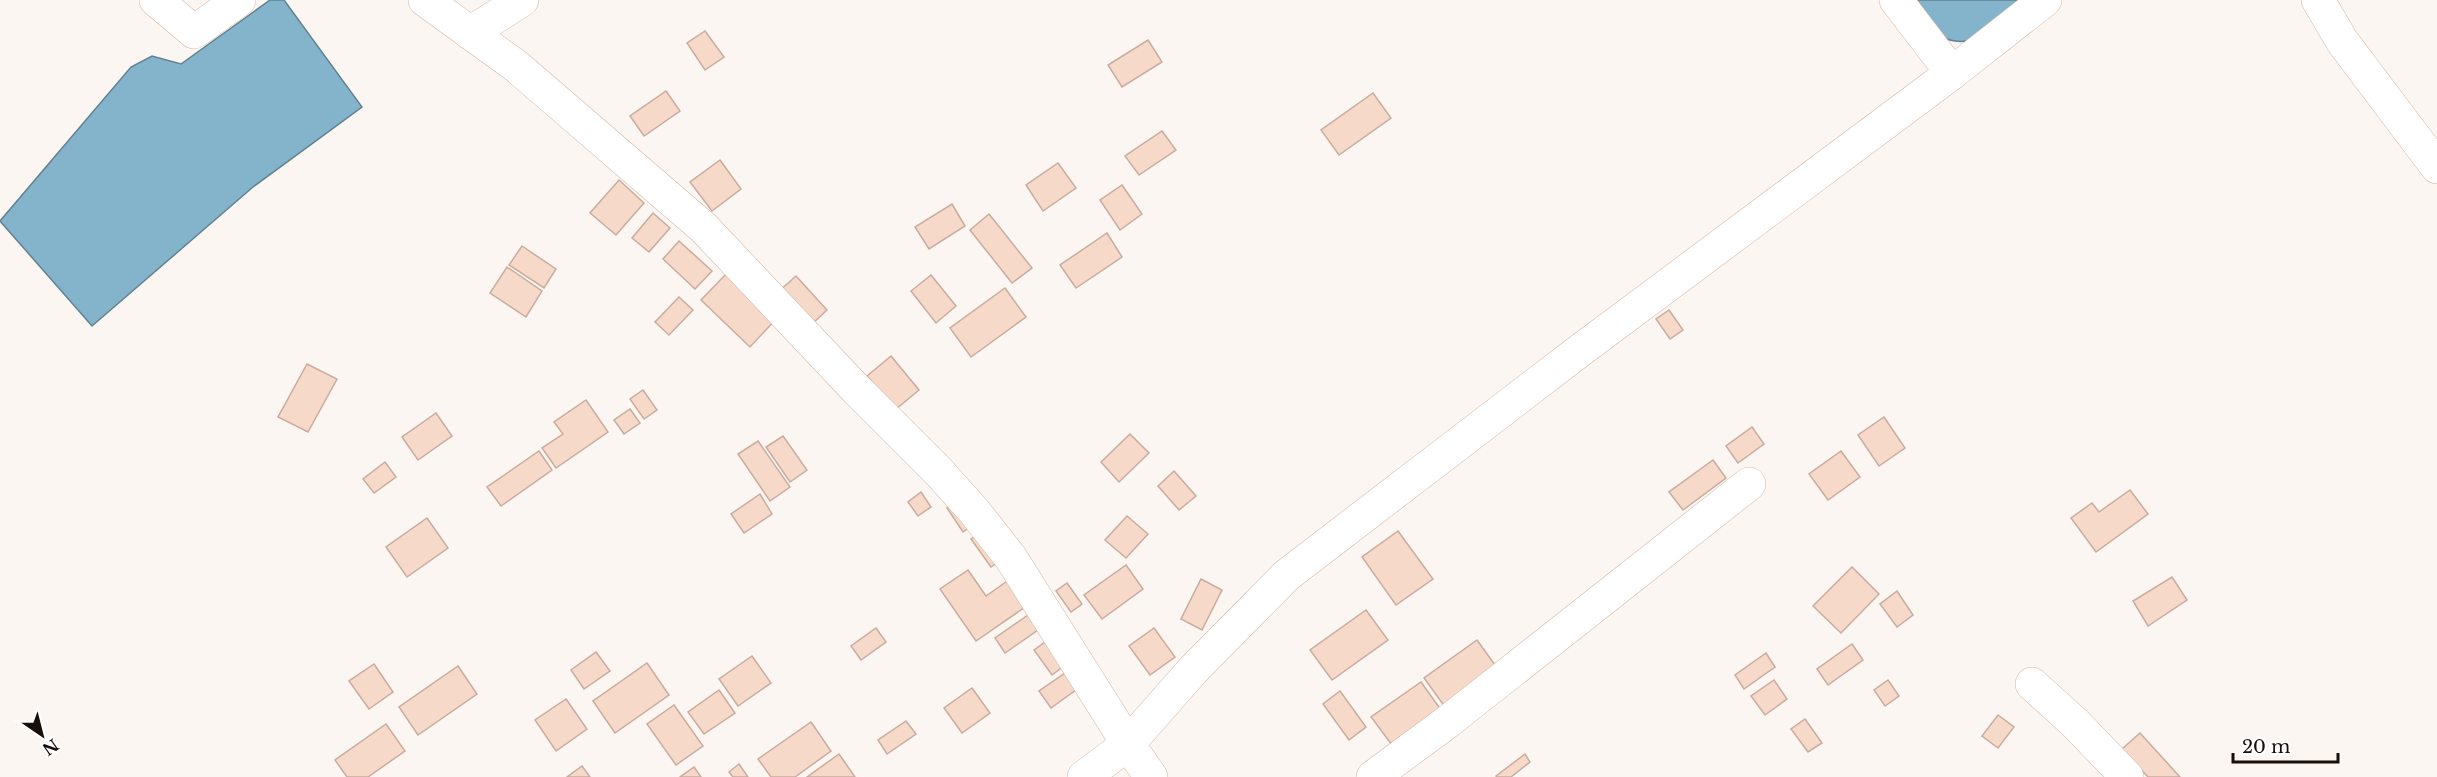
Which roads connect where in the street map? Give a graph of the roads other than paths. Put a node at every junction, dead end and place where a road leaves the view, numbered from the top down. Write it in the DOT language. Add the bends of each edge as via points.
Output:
graph roads {
  1 [pos="156,0"];
  2 [pos="239,0"];
  3 [pos="425,0"];
  4 [pos="522,0"];
  5 [pos="1896,0"];
  6 [pos="2045,0"];
  7 [pos="2318,0"];
  8 [pos="470,33"];
  9 [pos="1952,73"];
  10 [pos="2437,167"];
  11 [pos="1749,484"];
  12 [pos="2032,684"];
  13 [pos="1128,744"];
  14 [pos="1084,777"];
  15 [pos="1151,777"];
  16 [pos="1373,777"];
  17 [pos="2127,777"];
  1 -- 2 [label="street" via="194,32"];
  3 -- 8 [label="street"];
  4 -- 8 [label="street"];
  5 -- 9 [label="street"];
  6 -- 9 [label="street"];
  7 -- 10 [label="street" via="2342,41"];
  8 -- 13 [label="street" via="516,66 704,228 939,472 1011,558"];
  9 -- 13 [label="street" via="1287,575 1193,670"];
  11 -- 16 [label="street"];
  12 -- 17 [label="street"];
  13 -- 14 [label="street"];
  13 -- 15 [label="street"];
}
